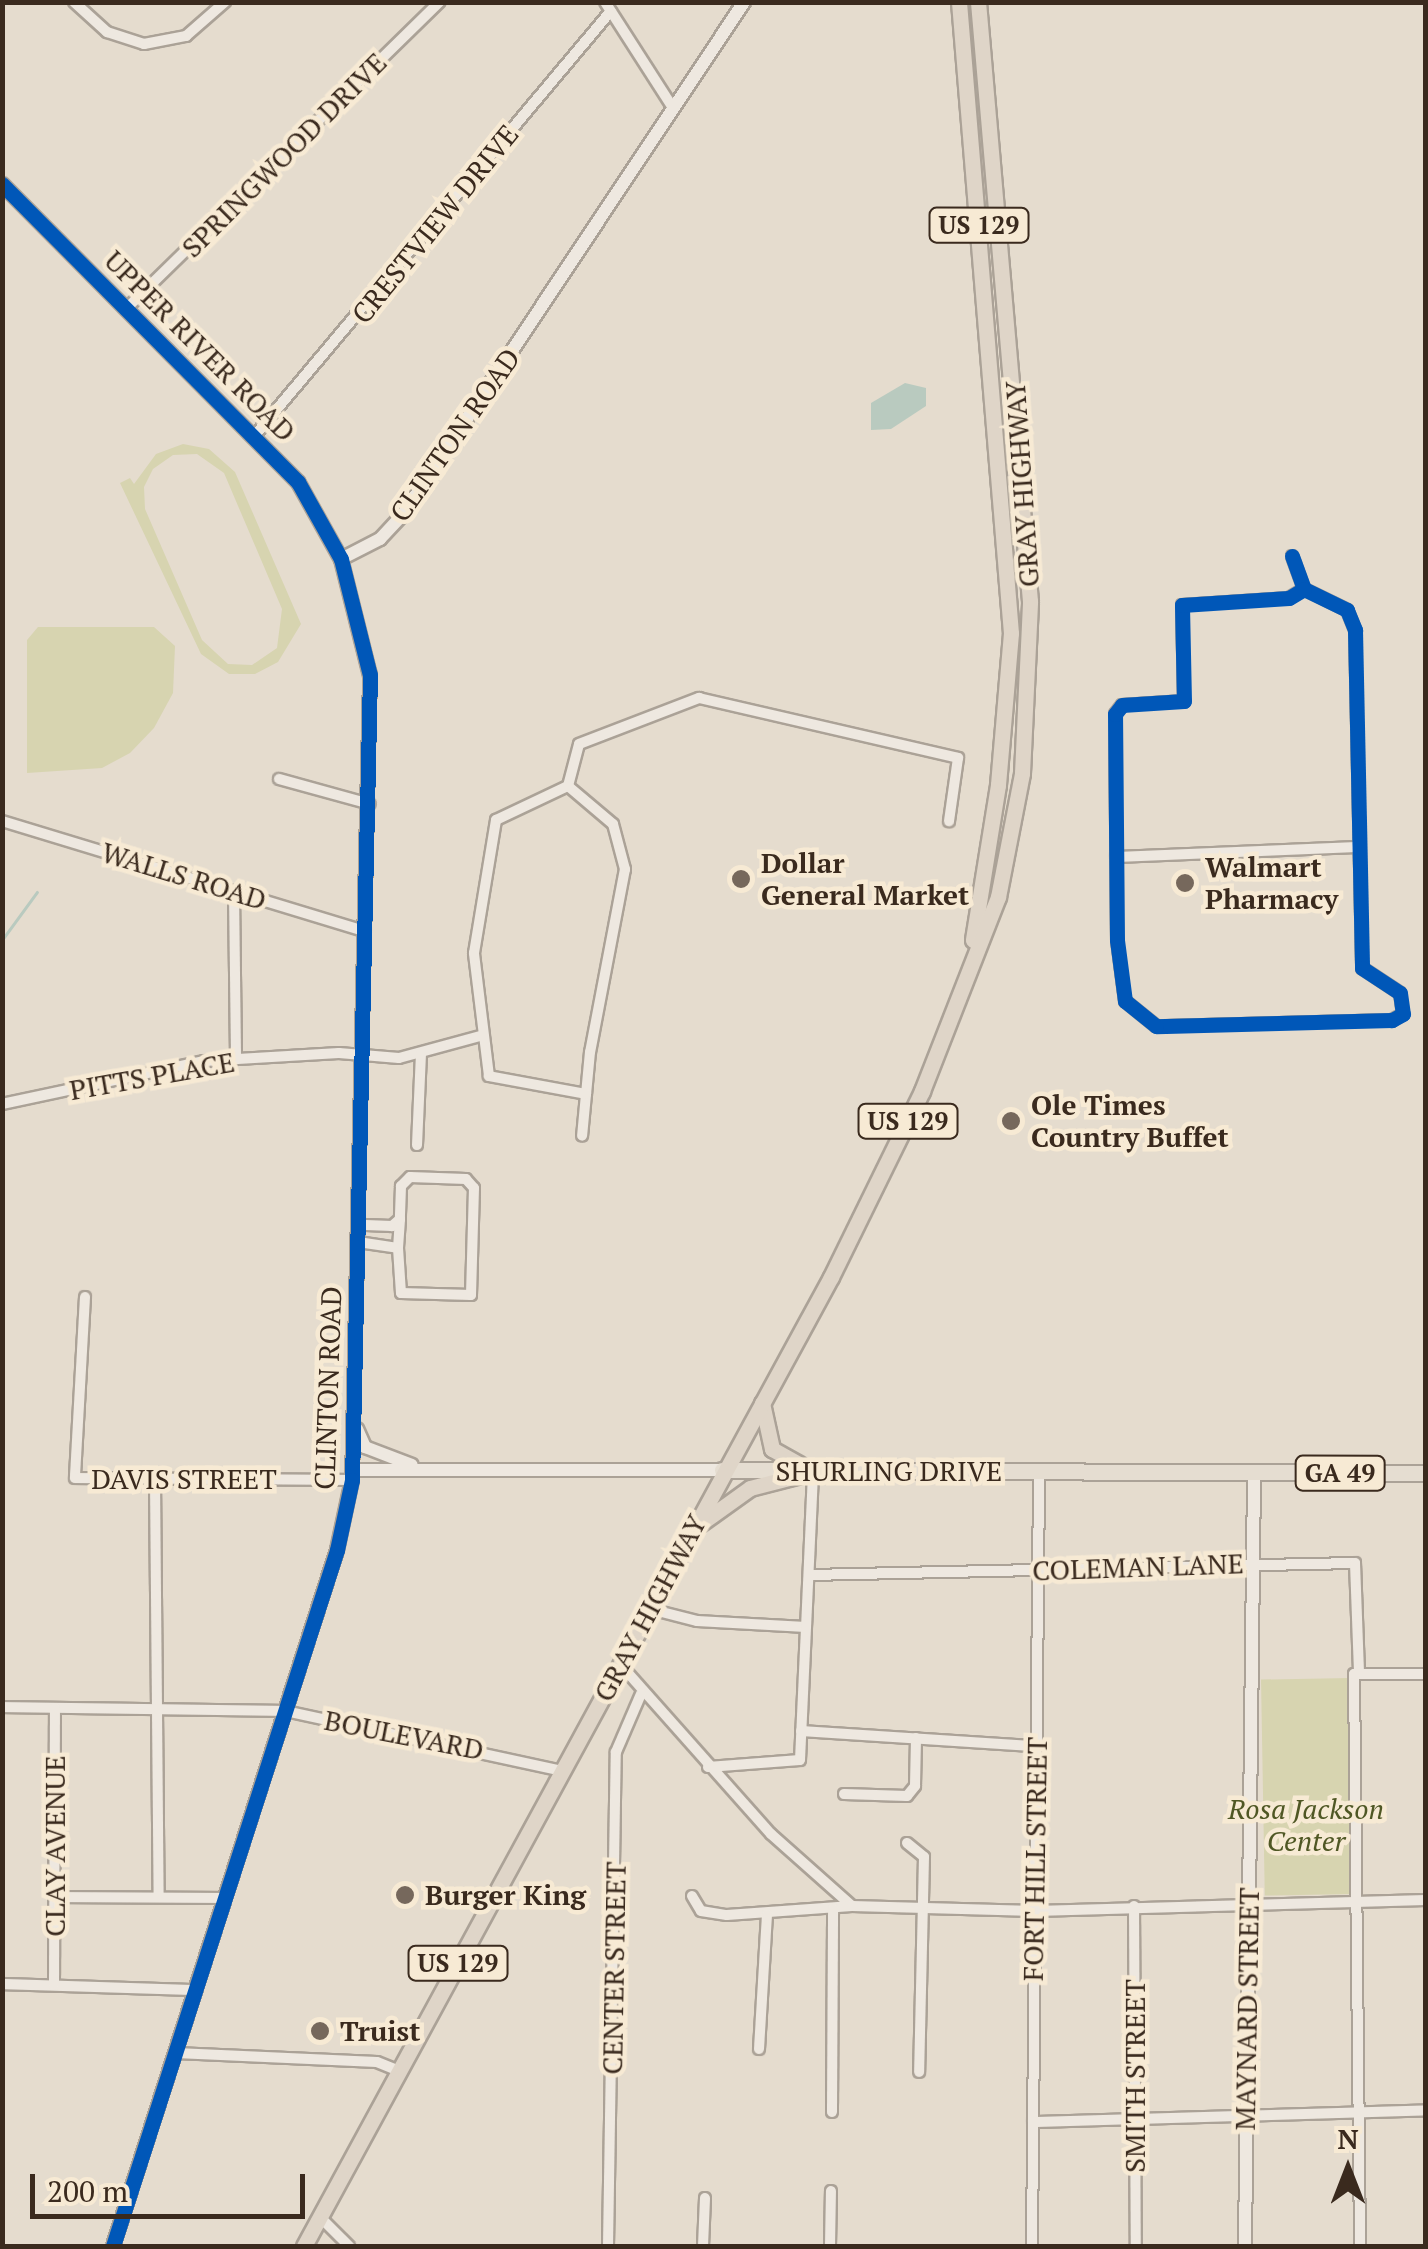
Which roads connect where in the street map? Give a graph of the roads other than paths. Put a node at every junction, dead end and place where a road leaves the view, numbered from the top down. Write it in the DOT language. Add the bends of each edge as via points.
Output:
graph roads {
  1 [pos="74,2"];
  2 [pos="225,2"];
  3 [pos="438,2"];
  4 [pos="744,2"];
  5 [pos="958,2"];
  6 [pos="978,2"];
  7 [pos="608,7"];
  8 [pos="673,108"];
  9 [pos="2,184"];
  10 [pos="128,307"];
  11 [pos="256,434"];
  12 [pos="1292,556"];
  13 [pos="341,559"];
  14 [pos="1304,590"];
  15 [pos="279,779"];
  16 [pos="568,786"];
  17 [pos="370,804"];
  18 [pos="2,820"];
  19 [pos="949,822"];
  20 [pos="1358,847"];
  21 [pos="1116,858"];
  22 [pos="234,892"];
  23 [pos="365,931"];
  24 [pos="970,959"];
  25 [pos="480,1036"];
  26 [pos="421,1053"];
  27 [pos="362,1054"];
  28 [pos="236,1060"];
  29 [pos="586,1094"];
  30 [pos="2,1104"];
  31 [pos="582,1136"];
  32 [pos="417,1145"];
  33 [pos="400,1219"];
  34 [pos="358,1225"];
  35 [pos="358,1242"];
  36 [pos="398,1248"];
  37 [pos="85,1298"];
  38 [pos="762,1403"];
  39 [pos="354,1424"];
  40 [pos="428,1470"];
  41 [pos="722,1470"];
  42 [pos="1040,1471"];
  43 [pos="813,1472"];
  44 [pos="1254,1472"];
  45 [pos="1426,1473"];
  46 [pos="352,1475"];
  47 [pos="155,1480"];
  48 [pos="694,1528"];
  49 [pos="1252,1562"];
  50 [pos="1038,1572"];
  51 [pos="808,1575"];
  52 [pos="650,1609"];
  53 [pos="806,1627"];
  54 [pos="620,1664"];
  55 [pos="1356,1674"];
  56 [pos="1426,1674"];
  57 [pos="641,1694"];
  58 [pos="2,1707"];
  59 [pos="56,1708"];
  60 [pos="155,1708"];
  61 [pos="286,1712"];
  62 [pos="802,1731"];
  63 [pos="916,1738"];
  64 [pos="1036,1746"];
  65 [pos="708,1767"];
  66 [pos="562,1771"];
  67 [pos="844,1794"];
  68 [pos="907,1844"];
  69 [pos="692,1896"];
  70 [pos="54,1897"];
  71 [pos="159,1897"];
  72 [pos="225,1898"];
  73 [pos="1248,1900"];
  74 [pos="1426,1900"];
  75 [pos="1356,1901"];
  76 [pos="852,1906"];
  77 [pos="1134,1906"];
  78 [pos="923,1908"];
  79 [pos="833,1909"];
  80 [pos="1035,1910"];
  81 [pos="766,1914"];
  82 [pos="2,1984"];
  83 [pos="54,1985"];
  84 [pos="196,1990"];
  85 [pos="758,2050"];
  86 [pos="176,2052"];
  87 [pos="400,2072"];
  88 [pos="919,2072"];
  89 [pos="1426,2110"];
  90 [pos="1357,2111"];
  91 [pos="832,2112"];
  92 [pos="1245,2113"];
  93 [pos="1137,2117"];
  94 [pos="1033,2122"];
  95 [pos="831,2190"];
  96 [pos="705,2198"];
  97 [pos="320,2217"];
  98 [pos="113,2246"];
  99 [pos="304,2246"];
  100 [pos="348,2246"];
  101 [pos="608,2246"];
  102 [pos="703,2246"];
  103 [pos="830,2246"];
  104 [pos="1032,2246"];
  105 [pos="1136,2246"];
  106 [pos="1246,2246"];
  107 [pos="1360,2246"];
  1 -- 2 [label="street" via="107,32 144,44 186,36"];
  3 -- 10 [label="street, SPRINGWOOD DRIVE"];
  4 -- 8 [label="street, CLINTON ROAD"];
  5 -- 24 [label="highway, GRAY HIGHWAY / US 129" via="1011,633 998,785"];
  6 -- 24 [label="highway, GRAY HIGHWAY / US 129" via="1023,468 1031,647 1009,848 998,898"];
  7 -- 8 [label="street"];
  7 -- 11 [label="street, CRESTVIEW DRIVE"];
  8 -- 13 [label="street, CLINTON ROAD" via="404,513 380,538"];
  9 -- 10 [label="street, UPPER RIVER ROAD"];
  10 -- 11 [label="street, UPPER RIVER ROAD"];
  11 -- 13 [label="street, UPPER RIVER ROAD" via="304,490"];
  12 -- 14 [label="street"];
  13 -- 17 [label="street, CLINTON ROAD" via="368,652"];
  14 -- 20 [label="street" via="1347,610 1355,630"];
  14 -- 21 [label="street" via="1290,598 1182,604 1184,701 1122,704 1115,714"];
  15 -- 17 [label="street"];
  16 -- 19 [label="street" via="579,744 699,698 958,758"];
  16 -- 25 [label="street" via="496,820 474,952"];
  16 -- 29 [label="street" via="613,824 626,868"];
  17 -- 23 [label="street, CLINTON ROAD"];
  18 -- 22 [label="street, WALLS ROAD"];
  20 -- 21 [label="street"];
  20 -- 21 [label="street" via="1362,968 1400,993 1403,1014 1392,1020 1156,1026 1126,1001"];
  22 -- 23 [label="street, WALLS ROAD"];
  22 -- 28 [label="street"];
  23 -- 27 [label="street, CLINTON ROAD"];
  24 -- 38 [label="highway, GRAY HIGHWAY / US 129" via="944,1040 889,1162"];
  25 -- 26 [label="street, PITTS PLACE"];
  25 -- 29 [label="street" via="494,1082"];
  26 -- 27 [label="street, PITTS PLACE"];
  26 -- 32 [label="street"];
  27 -- 28 [label="street, PITTS PLACE"];
  27 -- 34 [label="street, CLINTON ROAD"];
  28 -- 30 [label="street, PITTS PLACE"];
  29 -- 31 [label="street"];
  33 -- 34 [label="street" via="392,1226"];
  33 -- 36 [label="street"];
  33 -- 36 [label="street" via="401,1186 410,1178 472,1183 471,1295 401,1293"];
  34 -- 35 [label="street, CLINTON ROAD"];
  35 -- 36 [label="street"];
  35 -- 39 [label="street, CLINTON ROAD"];
  37 -- 47 [label="street, DAVIS STREET" via="75,1478"];
  38 -- 41 [label="highway, GRAY HIGHWAY / US 129"];
  38 -- 43 [label="highway" via="772,1450"];
  39 -- 40 [label="street" via="365,1447"];
  39 -- 46 [label="street, CLINTON ROAD"];
  40 -- 41 [label="street, SHURLING DRIVE"];
  40 -- 46 [label="street, SHURLING DRIVE"];
  41 -- 43 [label="main road, SHURLING DRIVE / GA 49"];
  41 -- 48 [label="highway, GRAY HIGHWAY / US 129"];
  42 -- 43 [label="main road, SHURLING DRIVE / GA 49"];
  42 -- 44 [label="main road, SHURLING DRIVE / GA 49"];
  42 -- 50 [label="street, FORT HILL STREET"];
  43 -- 48 [label="highway, GA 49" via="750,1488"];
  43 -- 51 [label="street"];
  44 -- 45 [label="main road, SHURLING DRIVE / GA 49"];
  44 -- 49 [label="street, MAYNARD STREET"];
  46 -- 47 [label="street, DAVIS STREET"];
  46 -- 61 [label="street, CLINTON ROAD" via="342,1533"];
  47 -- 60 [label="street"];
  48 -- 52 [label="highway, GRAY HIGHWAY / US 129"];
  49 -- 50 [label="street, COLEMAN LANE"];
  49 -- 55 [label="street, COLEMAN LANE" via="1360,1566"];
  49 -- 73 [label="street, MAYNARD STREET"];
  50 -- 51 [label="street, COLEMAN LANE"];
  50 -- 64 [label="street, FORT HILL STREET"];
  51 -- 53 [label="street"];
  52 -- 53 [label="street" via="686,1619"];
  52 -- 54 [label="highway, GRAY HIGHWAY / US 129"];
  53 -- 62 [label="street"];
  54 -- 57 [label="street"];
  54 -- 66 [label="highway, GRAY HIGHWAY / US 129"];
  55 -- 56 [label="street"];
  55 -- 75 [label="street"];
  57 -- 65 [label="street"];
  57 -- 101 [label="street, CENTER STREET" via="616,1752"];
  58 -- 59 [label="street, BOULEVARD"];
  59 -- 60 [label="street, BOULEVARD"];
  59 -- 70 [label="street, CLAY AVENUE"];
  60 -- 61 [label="street, BOULEVARD"];
  60 -- 71 [label="street"];
  61 -- 66 [label="street, BOULEVARD"];
  61 -- 72 [label="street, CLINTON ROAD"];
  62 -- 63 [label="street"];
  62 -- 65 [label="street" via="795,1764"];
  63 -- 64 [label="street"];
  63 -- 67 [label="street" via="914,1786 907,1796"];
  64 -- 80 [label="street, FORT HILL STREET"];
  65 -- 76 [label="street"];
  66 -- 87 [label="highway, GRAY HIGHWAY / US 129"];
  68 -- 78 [label="street" via="924,1856"];
  69 -- 81 [label="street" via="706,1914"];
  70 -- 71 [label="street"];
  70 -- 83 [label="street, CLAY AVENUE"];
  71 -- 72 [label="street"];
  72 -- 84 [label="street, CLINTON ROAD"];
  73 -- 75 [label="street"];
  73 -- 77 [label="street"];
  73 -- 92 [label="street, MAYNARD STREET"];
  74 -- 75 [label="street"];
  75 -- 90 [label="street"];
  76 -- 78 [label="street"];
  76 -- 79 [label="street"];
  77 -- 80 [label="street"];
  77 -- 93 [label="street, SMITH STREET"];
  78 -- 80 [label="street"];
  78 -- 88 [label="street"];
  79 -- 81 [label="street"];
  79 -- 91 [label="street"];
  80 -- 94 [label="street, FORT HILL STREET"];
  81 -- 85 [label="street"];
  82 -- 83 [label="street"];
  83 -- 84 [label="street"];
  84 -- 86 [label="street, CLINTON ROAD"];
  86 -- 87 [label="street" via="377,2062"];
  86 -- 98 [label="street, CLINTON ROAD"];
  87 -- 97 [label="highway, GRAY HIGHWAY / US 129"];
  89 -- 90 [label="street"];
  90 -- 92 [label="street"];
  90 -- 107 [label="street"];
  92 -- 93 [label="street"];
  92 -- 106 [label="street, MAYNARD STREET"];
  93 -- 94 [label="street"];
  93 -- 105 [label="street, SMITH STREET"];
  94 -- 104 [label="street, FORT HILL STREET"];
  95 -- 103 [label="street"];
  96 -- 102 [label="street"];
  97 -- 99 [label="highway, GRAY HIGHWAY / US 129"];
  97 -- 100 [label="street"];
}
